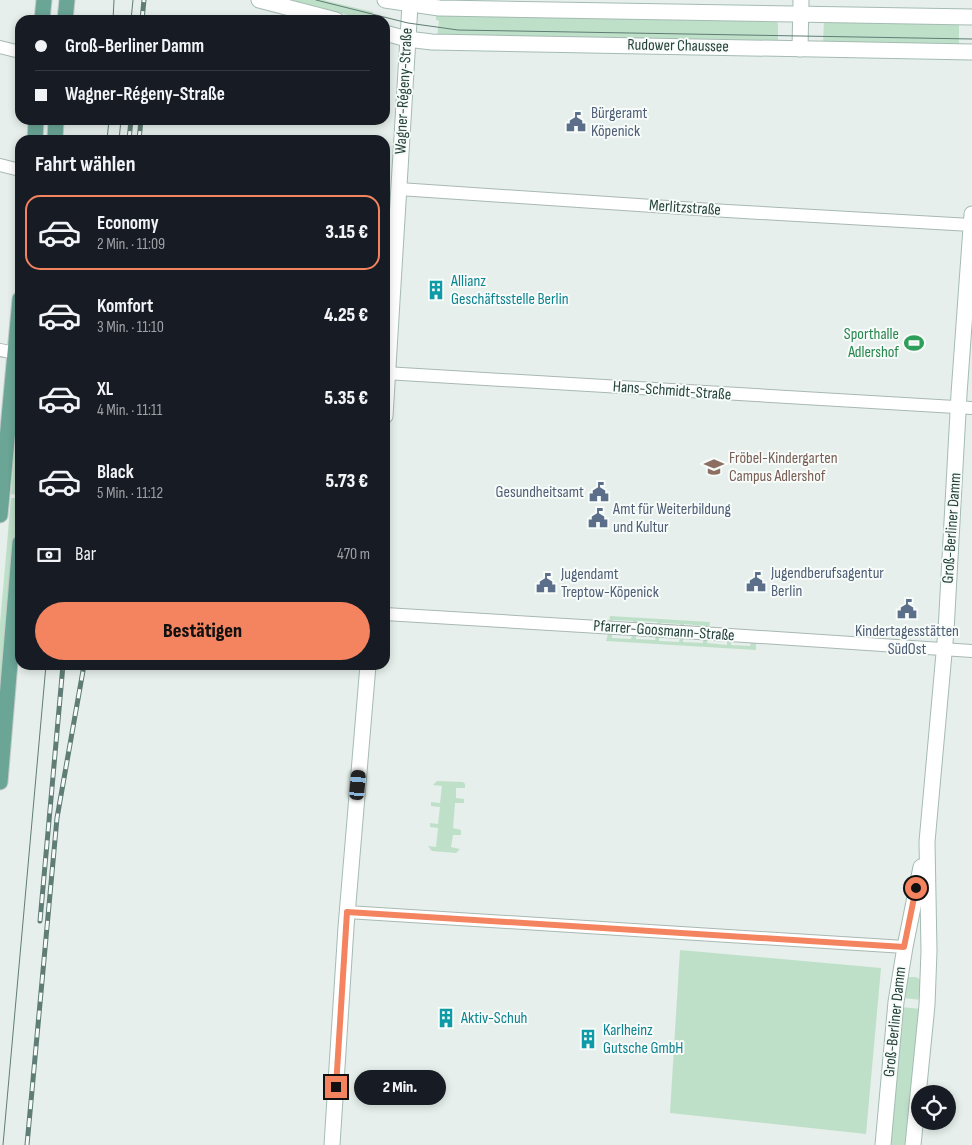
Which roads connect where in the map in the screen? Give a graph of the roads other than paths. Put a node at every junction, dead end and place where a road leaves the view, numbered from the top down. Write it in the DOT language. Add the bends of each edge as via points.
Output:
graph roads {
  1 [pos="44,0"];
  2 [pos="67,0"];
  3 [pos="259,0"];
  4 [pos="385,0"];
  5 [pos="410,2"];
  6 [pos="800,7"];
  7 [pos="42,15"];
  8 [pos="66,15"];
  9 [pos="317,15"];
  10 [pos="972,17"];
  11 [pos="390,34"];
  12 [pos="407,38"];
  13 [pos="0,47"];
  14 [pos="800,49"];
  15 [pos="15,51"];
  16 [pos="972,52"];
  17 [pos="0,165"];
  18 [pos="15,169"];
  19 [pos="399,189"];
  20 [pos="972,214"];
  21 [pos="971,230"];
  22 [pos="390,316"];
  23 [pos="15,328"];
  24 [pos="11,352"];
  25 [pos="390,373"];
  26 [pos="965,407"];
  27 [pos="0,515"];
  28 [pos="15,604"];
  29 [pos="390,614"];
  30 [pos="943,649"];
  31 [pos="972,651"];
  32 [pos="368,670"];
  33 [pos="0,782"];
  34 [pos="927,842"];
  35 [pos="347,912"];
  36 [pos="904,947"];
  37 [pos="929,951"];
  38 [pos="332,1145"];
  39 [pos="883,1145"];
  40 [pos="913,1145"];
  1 -- 7 [label="main road"];
  2 -- 8 [label="main road"];
  3 -- 9 [label="main road"];
  4 -- 5 [label="main road"];
  5 -- 6 [label="main road" via="439,8"];
  5 -- 12 [label="main road, Wagner-Régeny-Straße"];
  6 -- 10 [label="main road"];
  6 -- 14 [label="main road"];
  11 -- 12 [label="main road, Rudower Chaussee"];
  12 -- 14 [label="main road, Rudower Chaussee" via="432,42"];
  12 -- 19 [label="main road, Wagner-Régeny-Straße"];
  13 -- 15 [label="street"];
  14 -- 16 [label="main road, Rudower Chaussee"];
  17 -- 18 [label="street"];
  19 -- 21 [label="street, Merlitzstraße"];
  19 -- 22 [label="main road, Wagner-Régeny-Straße"];
  20 -- 21 [label="main road, Groß-Berliner Damm"];
  21 -- 26 [label="main road, Groß-Berliner Damm"];
  23 -- 24 [label="main road"];
  24 -- 27 [label="main road"];
  25 -- 26 [label="street, Hans-Schmidt-Straße"];
  26 -- 30 [label="main road, Groß-Berliner Damm"];
  28 -- 33 [label="main road"];
  29 -- 30 [label="street, Pfarrer-Goosmann-Straße"];
  30 -- 31 [label="street, Pfarrer-Goosmann-Straße"];
  30 -- 34 [label="main road, Groß-Berliner Damm"];
  32 -- 35 [label="main road"];
  34 -- 36 [label="main road, Groß-Berliner Damm"];
  34 -- 37 [label="main road, Groß-Berliner Damm"];
  35 -- 36 [label="street"];
  35 -- 38 [label="main road"];
  36 -- 37 [label="main road"];
  36 -- 39 [label="main road, Groß-Berliner Damm"];
  37 -- 40 [label="main road, Groß-Berliner Damm"];
}
